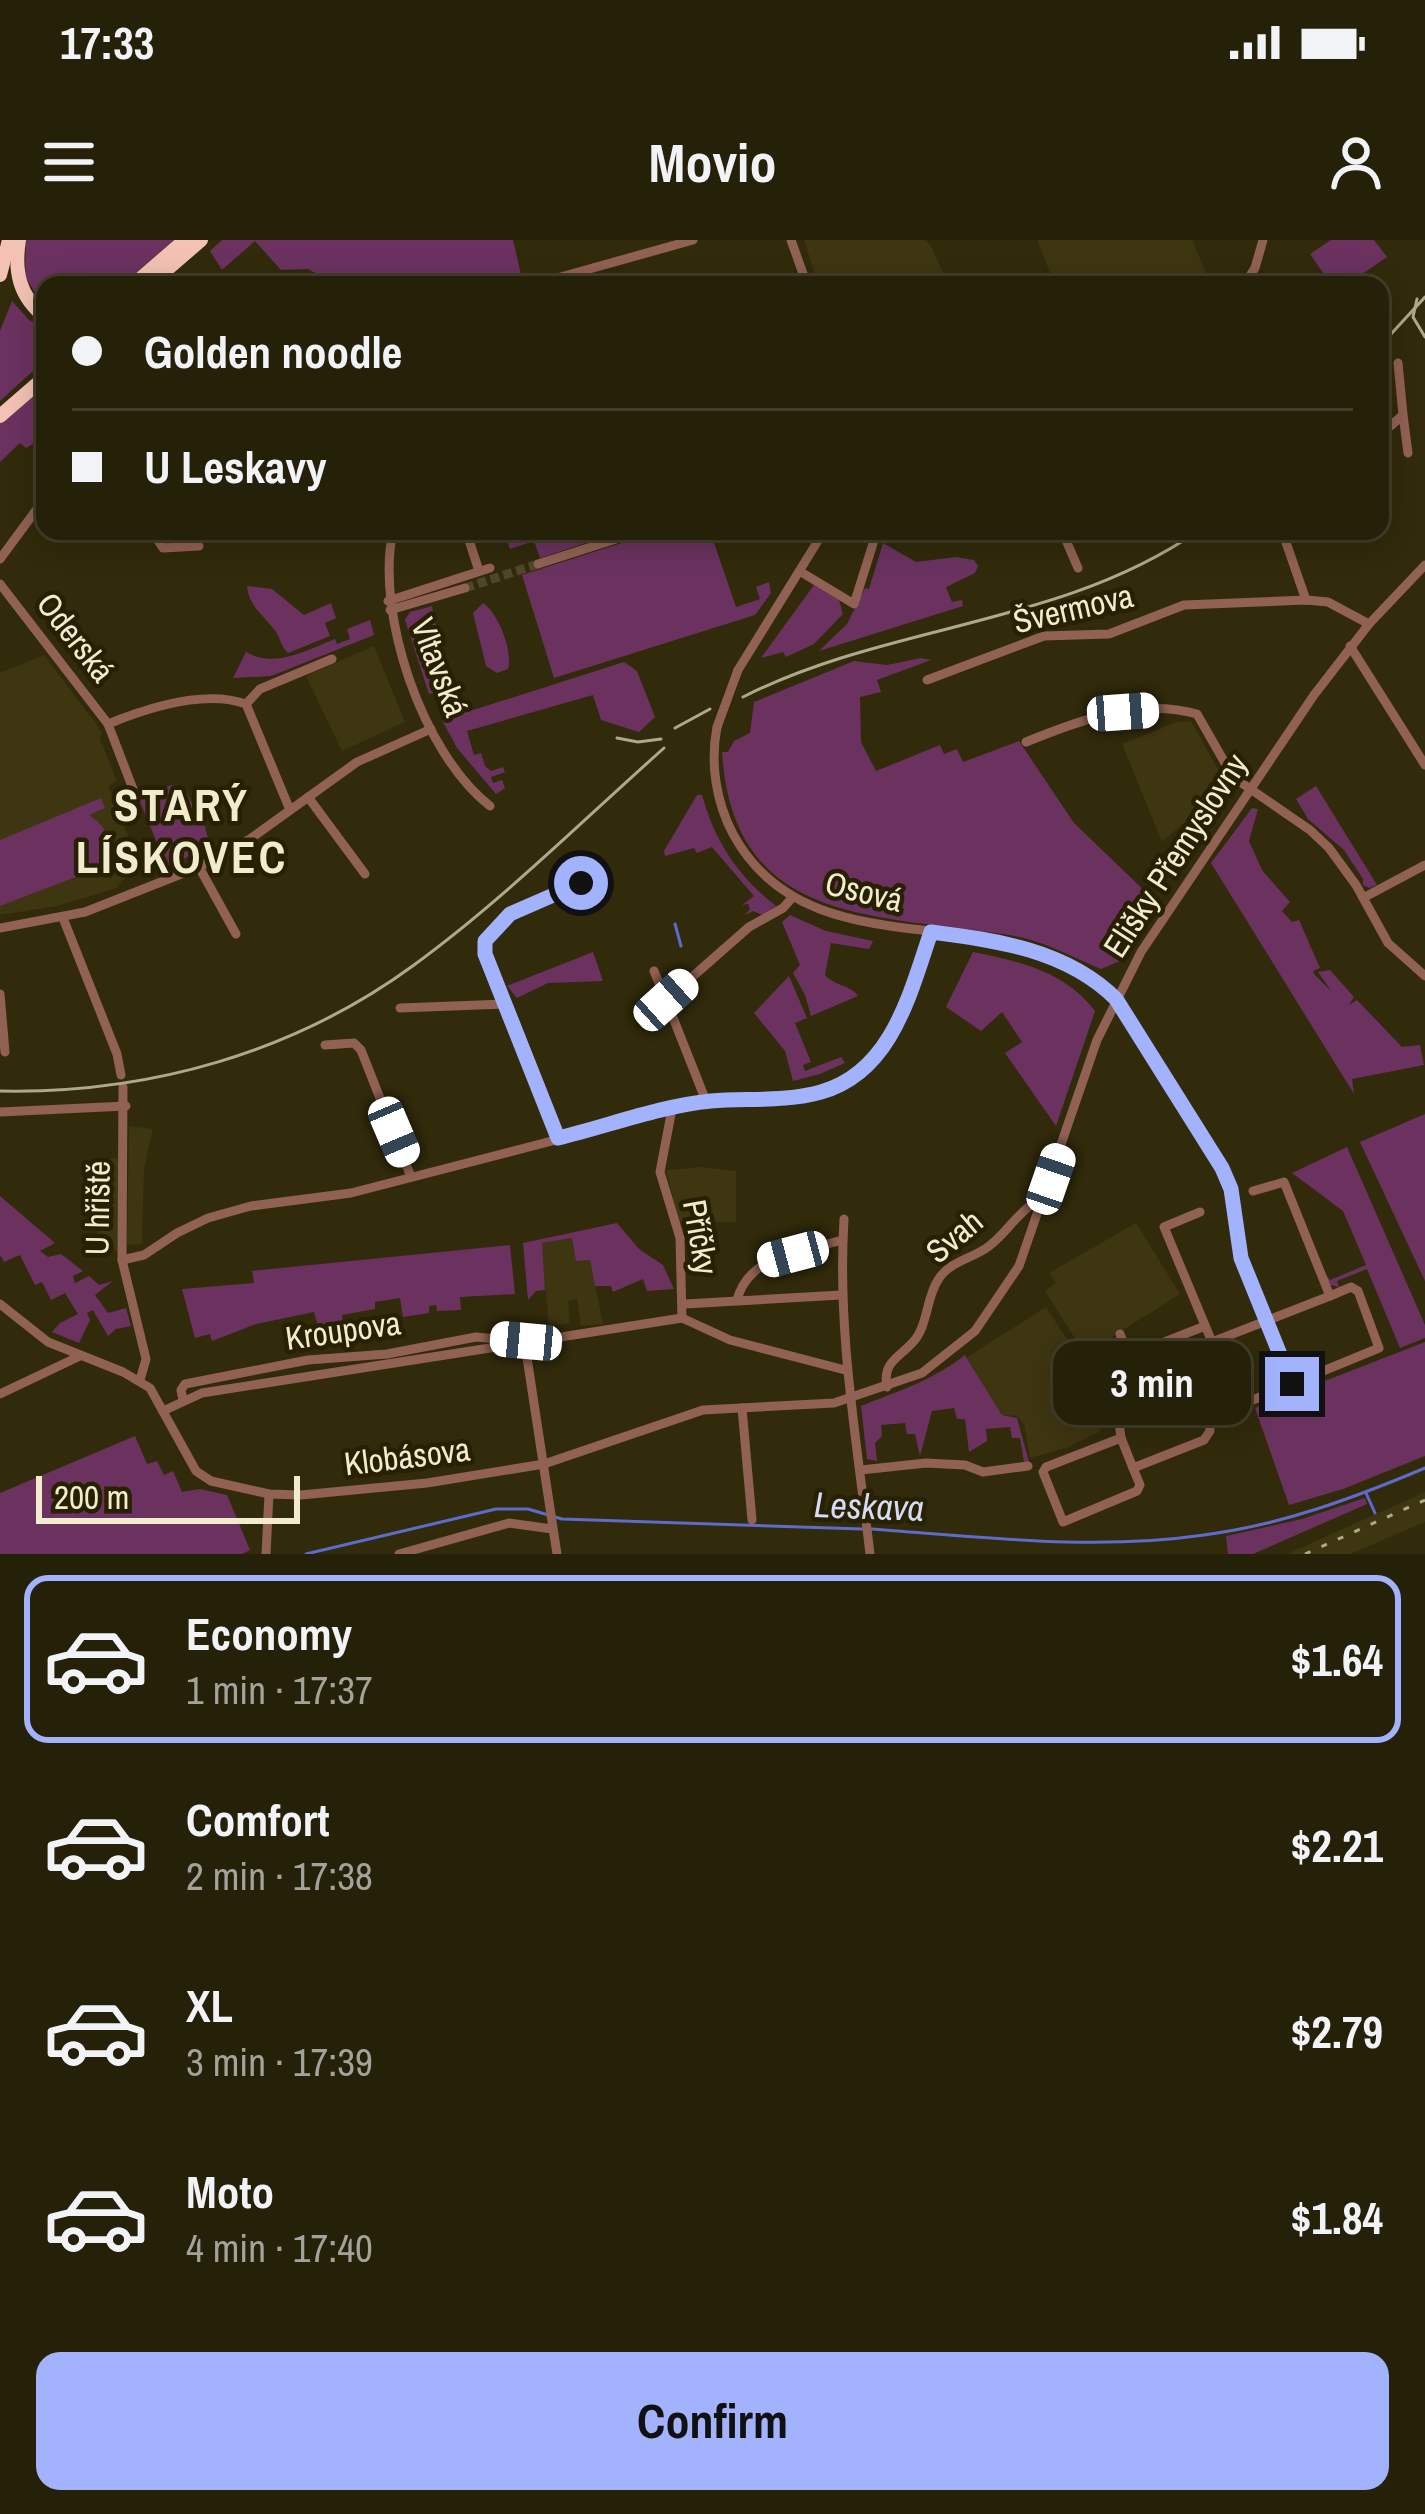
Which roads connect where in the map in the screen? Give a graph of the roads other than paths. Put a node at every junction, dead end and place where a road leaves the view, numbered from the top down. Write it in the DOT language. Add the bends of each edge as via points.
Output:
graph roads {
  1 [pos="9,240"];
  2 [pos="19,240"];
  3 [pos="185,240"];
  4 [pos="201,240"];
  5 [pos="693,240"];
  6 [pos="791,240"];
  7 [pos="1263,240"];
  8 [pos="0,275"];
  9 [pos="143,276"];
  10 [pos="159,276"];
  11 [pos="564,276"];
  12 [pos="804,276"];
  13 [pos="1250,276"];
  14 [pos="36,306"];
  15 [pos="1398,363"];
  16 [pos="36,385"];
  17 [pos="0,416"];
  18 [pos="1403,416"];
  19 [pos="1389,428"];
  20 [pos="1408,453"];
  21 [pos="36,510"];
  22 [pos="158,540"];
  23 [pos="391,540"];
  24 [pos="469,540"];
  25 [pos="613,540"];
  26 [pos="819,540"];
  27 [pos="874,540"];
  28 [pos="1066,540"];
  29 [pos="1285,540"];
  30 [pos="199,546"];
  31 [pos="0,559"];
  32 [pos="538,564"];
  33 [pos="1425,566"];
  34 [pos="1078,568"];
  35 [pos="801,572"];
  36 [pos="0,584"];
  37 [pos="465,588"];
  38 [pos="1306,600"];
  39 [pos="389,605"];
  40 [pos="1369,624"];
  41 [pos="1350,646"];
  42 [pos="332,659"];
  43 [pos="927,680"];
  44 [pos="246,704"];
  45 [pos="108,724"];
  46 [pos="431,729"];
  47 [pos="1026,742"];
  48 [pos="1425,765"];
  49 [pos="133,789"];
  50 [pos="1248,790"];
  51 [pos="308,797"];
  52 [pos="490,806"];
  53 [pos="290,810"];
  54 [pos="1425,865"];
  55 [pos="199,868"];
  56 [pos="365,874"];
  57 [pos="584,875"];
  58 [pos="792,898"];
  59 [pos="1364,898"];
  60 [pos="63,917"];
  61 [pos="0,928"];
  62 [pos="931,932"];
  63 [pos="236,934"];
  64 [pos="653,971"];
  65 [pos="1425,976"];
  66 [pos="0,994"];
  67 [pos="1116,999"];
  68 [pos="666,1000"];
  69 [pos="505,1004"];
  70 [pos="400,1008"];
  71 [pos="325,1045"];
  72 [pos="5,1052"];
  73 [pos="706,1101"];
  74 [pos="126,1106"];
  75 [pos="672,1109"];
  76 [pos="0,1112"];
  77 [pos="558,1138"];
  78 [pos="411,1177"];
  79 [pos="1253,1191"];
  80 [pos="1042,1206"];
  81 [pos="1200,1213"];
  82 [pos="844,1220"];
  83 [pos="843,1240"];
  84 [pos="122,1260"];
  85 [pos="841,1295"];
  86 [pos="1330,1296"];
  87 [pos="736,1300"];
  88 [pos="0,1304"];
  89 [pos="685,1304"];
  90 [pos="682,1318"];
  91 [pos="1266,1322"];
  92 [pos="1205,1326"];
  93 [pos="1120,1334"];
  94 [pos="526,1346"];
  95 [pos="1129,1355"];
  96 [pos="80,1356"];
  97 [pos="845,1370"];
  98 [pos="1132,1378"];
  99 [pos="140,1380"];
  100 [pos="1292,1384"];
  101 [pos="887,1387"];
  102 [pos="0,1394"];
  103 [pos="851,1399"];
  104 [pos="742,1408"];
  105 [pos="165,1415"];
  106 [pos="1209,1418"];
  107 [pos="1121,1438"];
  108 [pos="544,1464"];
  109 [pos="1028,1466"];
  110 [pos="1133,1468"];
  111 [pos="861,1470"];
  112 [pos="269,1494"];
  113 [pos="752,1520"];
  114 [pos="552,1527"];
  115 [pos="266,1553"];
  116 [pos="399,1554"];
  117 [pos="557,1554"];
  118 [pos="870,1554"];
  1 -- 8 [label="highway"];
  2 -- 14 [label="highway" via="21,288"];
  3 -- 9 [label="highway"];
  4 -- 10 [label="highway"];
  5 -- 11 [label="street"];
  6 -- 12 [label="street"];
  7 -- 13 [label="street"];
  15 -- 18 [label="street"];
  16 -- 17 [label="highway"];
  18 -- 19 [label="street"];
  18 -- 20 [label="street"];
  21 -- 31 [label="street"];
  22 -- 30 [label="street" via="163,548"];
  23 -- 39 [label="street, Vltavská"];
  24 -- 39 [label="street" via="484,569"];
  25 -- 32 [label="street"];
  26 -- 35 [label="street, Osová"];
  27 -- 35 [label="street" via="854,604"];
  28 -- 34 [label="street"];
  29 -- 38 [label="street"];
  33 -- 40 [label="street, Elišky Přemyslovny"];
  35 -- 58 [label="street, Osová, bridge" via="738,670 716,727 714,770 725,818 745,853"];
  36 -- 45 [label="street, Oderská"];
  37 -- 39 [label="street"];
  38 -- 40 [label="street, Švermova"];
  38 -- 43 [label="street, Švermova" via="1177,607 1109,634 1044,636"];
  39 -- 46 [label="street, Vltavská"];
  40 -- 41 [label="street, Elišky Přemyslovny"];
  41 -- 48 [label="street"];
  41 -- 50 [label="street, Elišky Přemyslovny"];
  42 -- 44 [label="street" via="260,688"];
  44 -- 45 [label="street, Oderská" via="152,706"];
  44 -- 53 [label="street"];
  45 -- 49 [label="street, Oderská"];
  46 -- 51 [label="street" via="357,762"];
  46 -- 52 [label="street, Vltavská"];
  47 -- 50 [label="street" via="1099,713 1176,708 1197,714"];
  50 -- 59 [label="street" via="1310,830"];
  50 -- 67 [label="street, Elišky Přemyslovny"];
  51 -- 53 [label="street"];
  51 -- 56 [label="street"];
  53 -- 55 [label="street"];
  54 -- 59 [label="street"];
  55 -- 60 [label="street"];
  55 -- 63 [label="street"];
  57 -- 69 [label="street" via="488,934 485,954"];
  58 -- 62 [label="street, Osová" via="842,920"];
  58 -- 68 [label="street"];
  59 -- 65 [label="street" via="1388,943"];
  60 -- 61 [label="street"];
  60 -- 74 [label="street, U hřiště" via="117,1054"];
  62 -- 67 [label="street, Osová" via="1040,953"];
  62 -- 73 [label="street" via="885,1048 855,1077 808,1095"];
  64 -- 68 [label="street"];
  66 -- 72 [label="street"];
  67 -- 80 [label="street, Elišky Přemyslovny"];
  67 -- 91 [label="street" via="1222,1168 1241,1258"];
  68 -- 73 [label="street"];
  69 -- 70 [label="street"];
  69 -- 77 [label="street"];
  71 -- 78 [label="street" via="361,1050"];
  73 -- 75 [label="street"];
  74 -- 76 [label="street"];
  74 -- 84 [label="street, U hřiště"];
  75 -- 77 [label="street"];
  75 -- 89 [label="street, Příčky" via="660,1172 680,1238"];
  77 -- 78 [label="street"];
  78 -- 84 [label="street" via="208,1218 144,1256"];
  79 -- 86 [label="street" via="1284,1182"];
  80 -- 101 [label="street, Elišky Přemyslovny" via="1019,1266 975,1331 922,1373"];
  80 -- 101 [label="street, Svah" via="1023,1210 988,1247 938,1280 914,1342 892,1358"];
  81 -- 92 [label="street" via="1164,1227"];
  82 -- 83 [label="street"];
  83 -- 85 [label="street"];
  83 -- 87 [label="street, Příčky" via="759,1263"];
  84 -- 99 [label="street, U hřiště" via="146,1360"];
  85 -- 87 [label="street, Příčky"];
  85 -- 97 [label="street"];
  86 -- 91 [label="street"];
  86 -- 100 [label="street" via="1358,1291 1379,1348"];
  87 -- 89 [label="street, Příčky"];
  88 -- 96 [label="street"];
  89 -- 90 [label="street, Příčky"];
  90 -- 94 [label="street, Kroupova"];
  90 -- 97 [label="street" via="730,1340"];
  91 -- 92 [label="street" via="1212,1342"];
  91 -- 100 [label="street"];
  92 -- 95 [label="street"];
  93 -- 95 [label="street"];
  94 -- 105 [label="street, Kroupova" via="476,1337 308,1360 185,1384 183,1400"];
  94 -- 108 [label="street"];
  95 -- 98 [label="street"];
  96 -- 99 [label="street"];
  96 -- 102 [label="street"];
  97 -- 103 [label="street"];
  99 -- 105 [label="street, Klobásova"];
  100 -- 106 [label="street"];
  101 -- 103 [label="street, Elišky Přemyslovny"];
  103 -- 104 [label="street, Klobásova"];
  103 -- 111 [label="street"];
  104 -- 108 [label="street, Klobásova" via="703,1410"];
  104 -- 113 [label="street"];
  105 -- 112 [label="street, Klobásova" via="196,1471"];
  106 -- 107 [label="street" via="1190,1372 1118,1405"];
  106 -- 110 [label="street" via="1204,1440"];
  107 -- 110 [label="street"];
  107 -- 110 [label="street" via="1046,1467 1064,1522 1132,1494 1140,1485"];
  108 -- 112 [label="street, Klobásova" via="427,1483"];
  108 -- 114 [label="street"];
  109 -- 111 [label="street" via="983,1472 926,1462"];
  111 -- 118 [label="street"];
  112 -- 115 [label="street"];
  114 -- 116 [label="street" via="509,1523"];
  114 -- 117 [label="street"];
}
